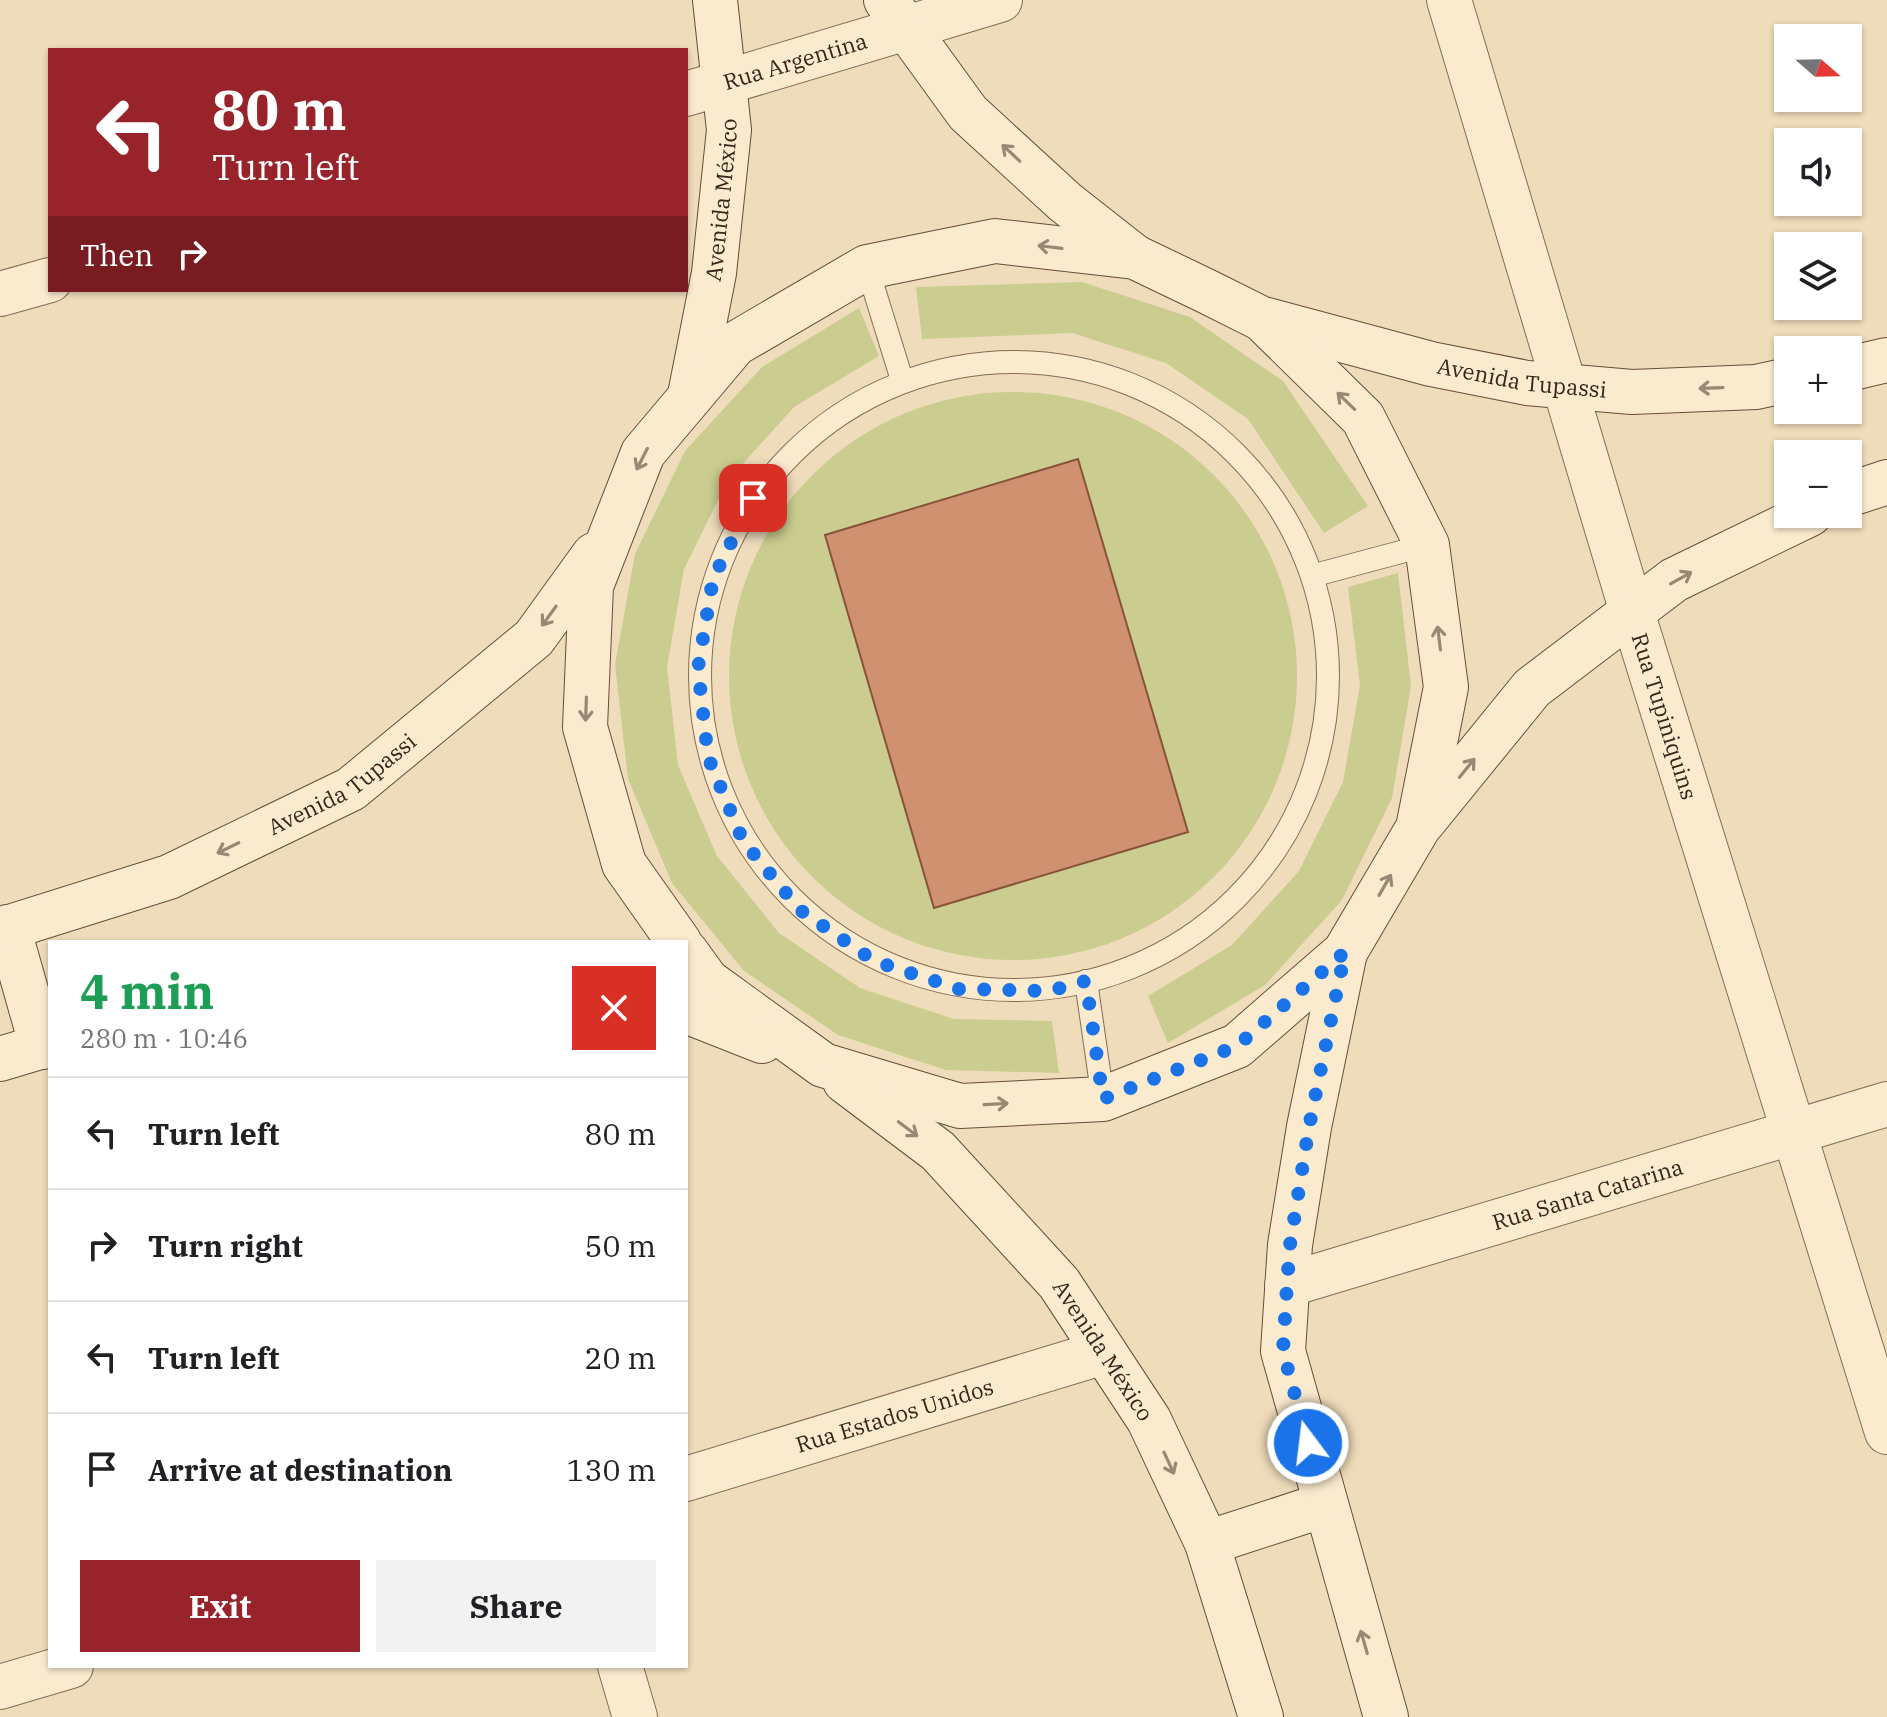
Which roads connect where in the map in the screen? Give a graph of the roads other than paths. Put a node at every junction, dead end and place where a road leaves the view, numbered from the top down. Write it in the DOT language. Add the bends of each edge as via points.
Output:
graph roads {
  1 [pos="715,0"];
  2 [pos="1000,0"];
  3 [pos="1449,0"];
  4 [pos="896,14"];
  5 [pos="705,88"];
  6 [pos="1135,257"];
  7 [pos="867,267"];
  8 [pos="48,281"];
  9 [pos="0,294"];
  10 [pos="1262,319"];
  11 [pos="1887,360"];
  12 [pos="1862,366"];
  13 [pos="902,380"];
  14 [pos="1774,383"];
  15 [pos="1565,386"];
  16 [pos="689,398"];
  17 [pos="1887,482"];
  18 [pos="1862,490"];
  19 [pos="1781,528"];
  20 [pos="612,531"];
  21 [pos="1427,545"];
  22 [pos="1315,575"];
  23 [pos="1632,612"];
  24 [pos="1418,828"];
  25 [pos="4,928"];
  26 [pos="678,940"];
  27 [pos="1345,952"];
  28 [pos="688,955"];
  29 [pos="1086,981"];
  30 [pos="688,1012"];
  31 [pos="46,1046"];
  32 [pos="0,1059"];
  33 [pos="823,1065"];
  34 [pos="1103,1099"];
  35 [pos="1887,1104"];
  36 [pos="1794,1132"];
  37 [pos="1287,1285"];
  38 [pos="1104,1352"];
  39 [pos="1887,1432"];
  40 [pos="688,1478"];
  41 [pos="1324,1505"];
  42 [pos="1207,1543"];
  43 [pos="64,1668"];
  44 [pos="621,1668"];
  45 [pos="0,1687"];
  46 [pos="635,1717"];
  47 [pos="1261,1717"];
  48 [pos="1386,1717"];
  1 -- 5 [label="main road, Avenida México"];
  2 -- 4 [label="main road, Rua Argentina"];
  3 -- 15 [label="main road, Rua Tupiniquins"];
  4 -- 5 [label="main road, Rua Argentina"];
  6 -- 4 [label="main road, one-way" via="1065,202 968,113"];
  5 -- 16 [label="main road, Avenida México" via="729,130 714,273"];
  6 -- 7 [label="main road, one-way" via="995,241"];
  6 -- 10 [label="main road"];
  7 -- 13 [label="lane"];
  7 -- 16 [label="main road" via="735,344"];
  8 -- 9 [label="main road"];
  10 -- 15 [label="main road, Avenida Tupassi" via="1431,364"];
  21 -- 10 [label="main road, one-way" via="1363,418"];
  11 -- 12 [label="main road"];
  13 -- 22 [label="lane" via="978,361 1067,363 1153,391 1227,442 1284,511"];
  13 -- 29 [label="lane" via="814,431 753,498 713,579 698,668 708,757 743,841 800,910 874,961 959,989 1049,991"];
  14 -- 15 [label="main road, Avenida Tupassi, one-way" via="1632,392"];
  15 -- 23 [label="main road, Rua Tupiniquins"];
  16 -- 20 [label="main road, one-way" via="643,453"];
  17 -- 18 [label="main road"];
  23 -- 19 [label="main road, one-way" via="1674,580"];
  20 -- 25 [label="main road, Avenida Tupassi, one-way" via="534,638 351,789 169,877"];
  20 -- 26 [label="main road, one-way" via="591,586 585,727 624,864"];
  21 -- 22 [label="lane"];
  24 -- 21 [label="main road, one-way" via="1446,687"];
  22 -- 29 [label="lane" via="1329,684 1313,773 1274,854 1213,921 1136,968"];
  24 -- 23 [label="main road, one-way" via="1532,688"];
  23 -- 36 [label="main road, Rua Tupiniquins"];
  27 -- 24 [label="main road, one-way"];
  25 -- 31 [label="main road"];
  27 -- 34 [label="main road" via="1237,1046"];
  27 -- 37 [label="main road" via="1307,1142"];
  28 -- 33 [label="main road" via="707,981"];
  29 -- 34 [label="lane"];
  30 -- 33 [label="main road"];
  31 -- 32 [label="main road"];
  33 -- 34 [label="main road, one-way" via="960,1106"];
  33 -- 38 [label="main road, Avenida México, one-way" via="938,1151 1059,1283"];
  35 -- 36 [label="main road, Rua Santa Catarina"];
  36 -- 37 [label="main road, Rua Santa Catarina"];
  36 -- 39 [label="main road, Rua Tupiniquins"];
  37 -- 41 [label="main road" via="1283,1351"];
  38 -- 40 [label="main road, Rua Estados Unidos"];
  38 -- 42 [label="main road, Avenida México, one-way" via="1149,1420"];
  41 -- 42 [label="main road"];
  48 -- 41 [label="main road, one-way"];
  42 -- 47 [label="main road, Avenida México"];
  43 -- 45 [label="main road"];
  44 -- 46 [label="main road"];
}
